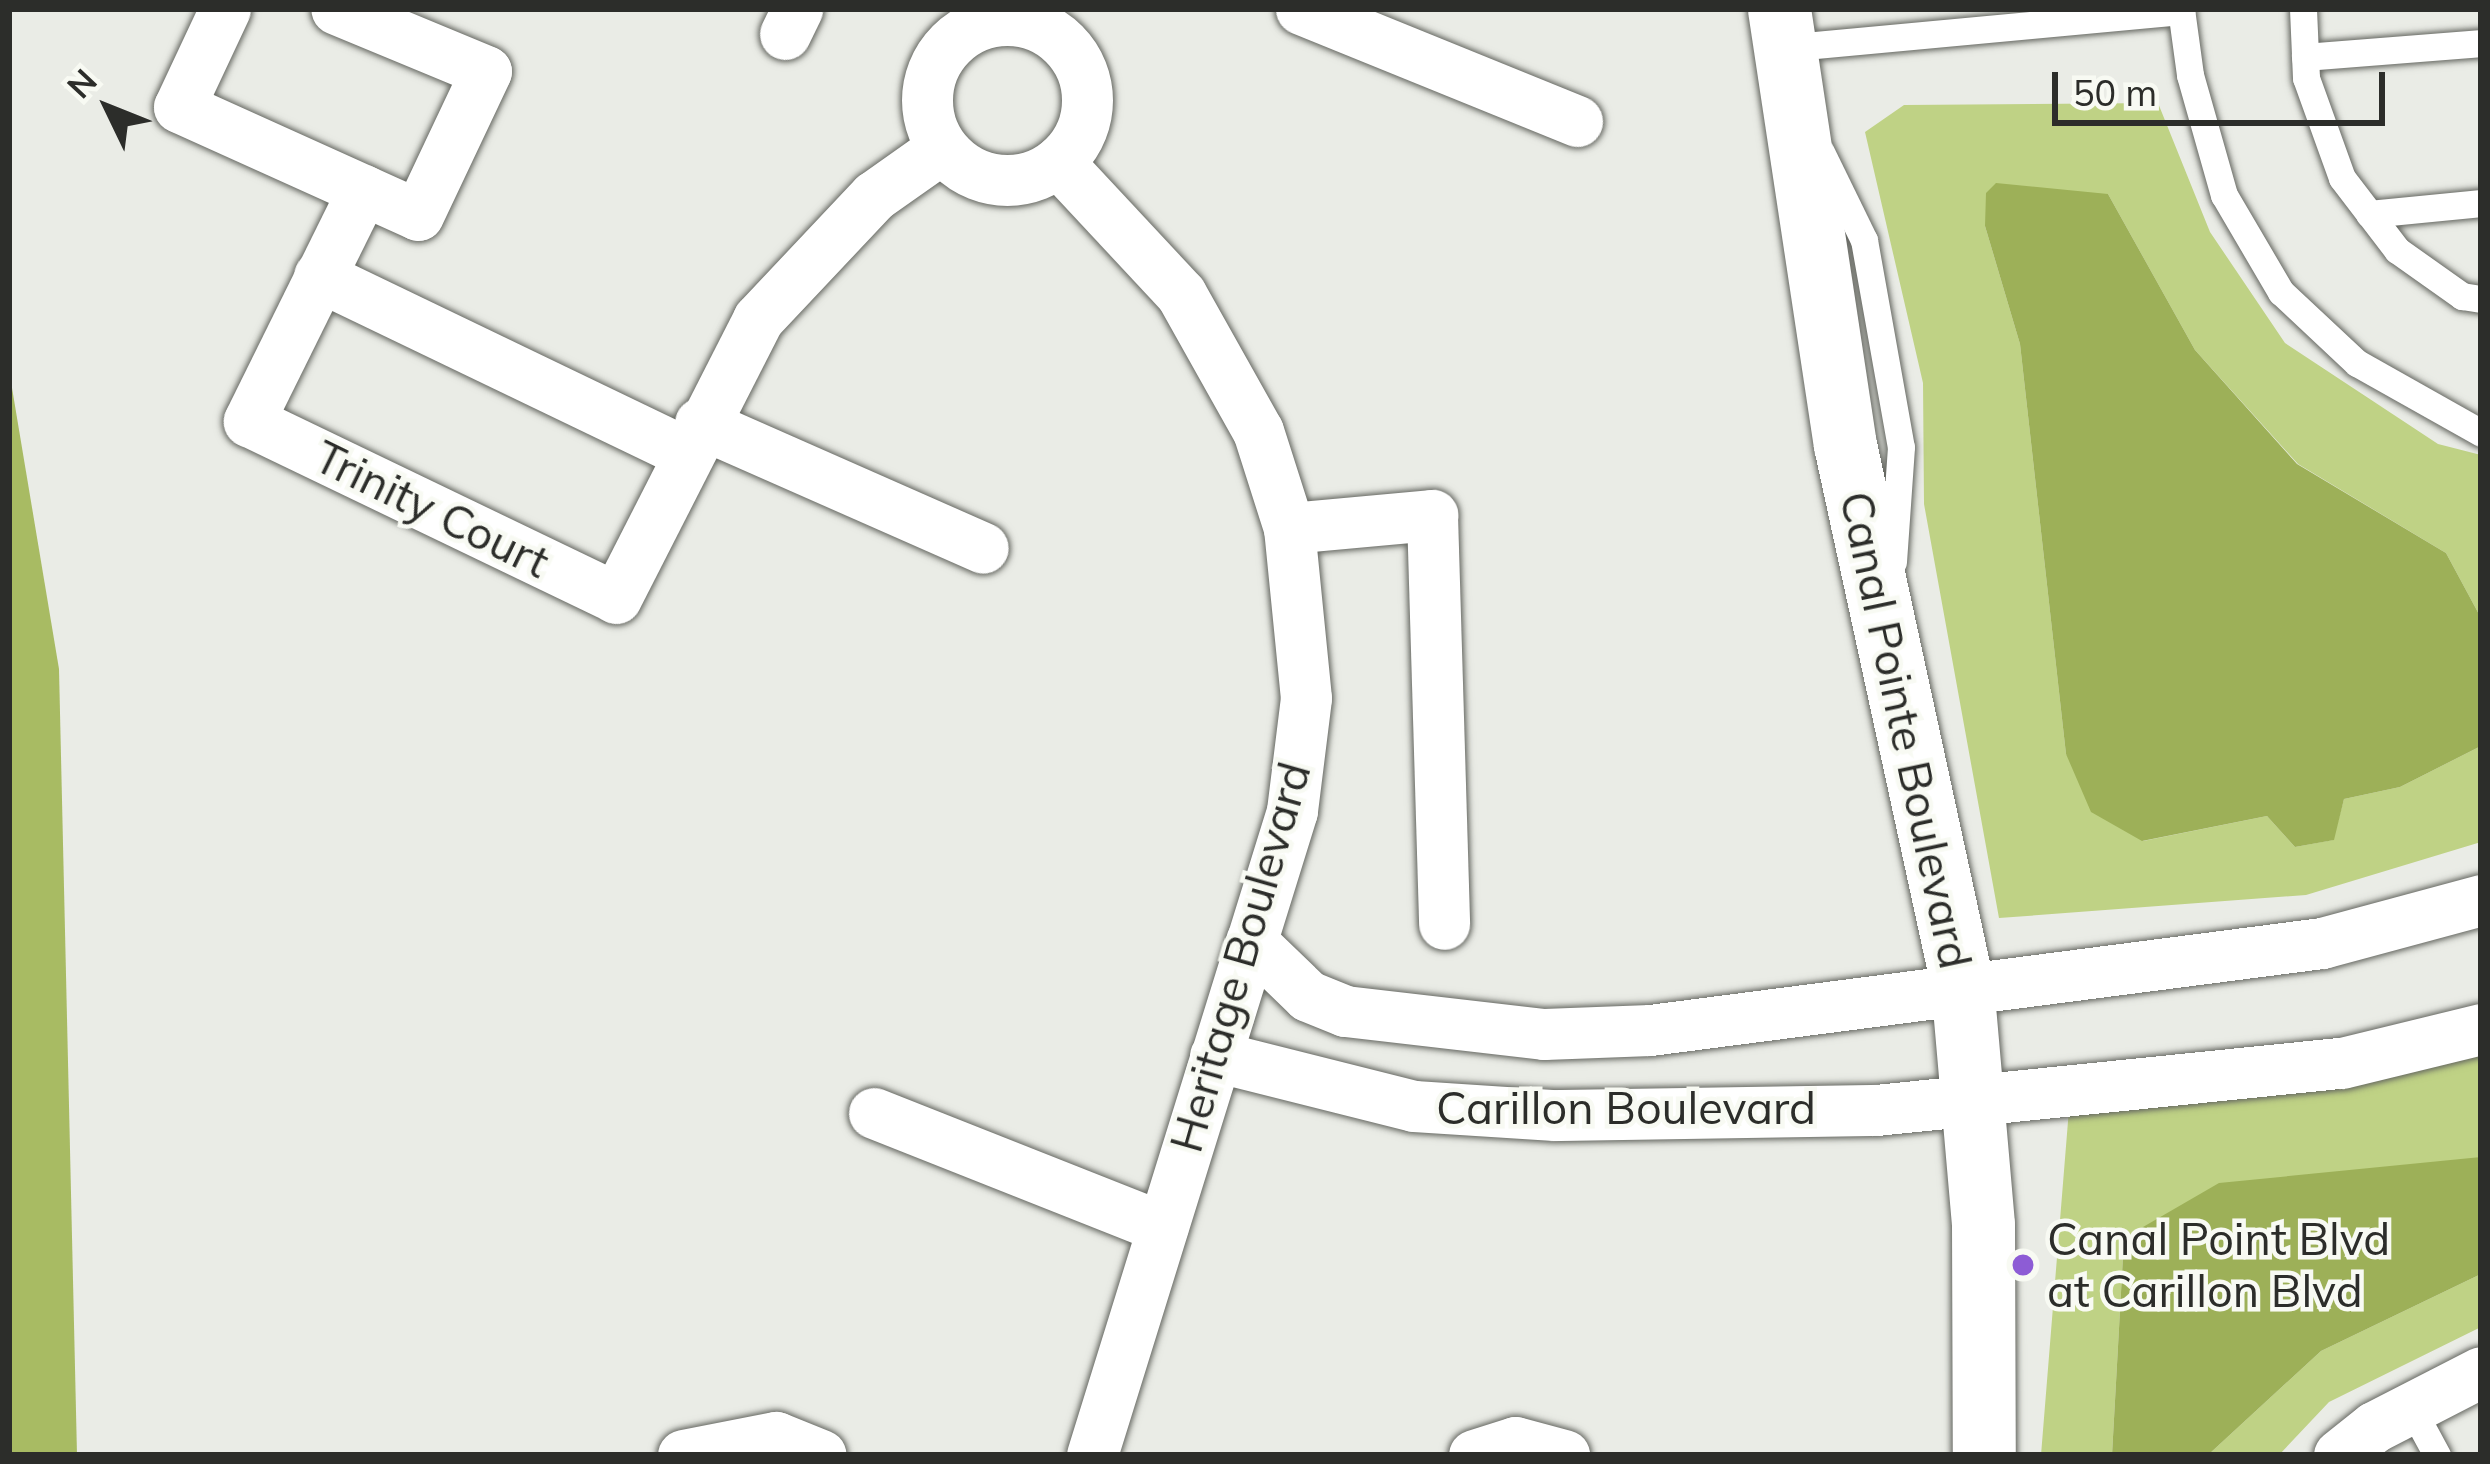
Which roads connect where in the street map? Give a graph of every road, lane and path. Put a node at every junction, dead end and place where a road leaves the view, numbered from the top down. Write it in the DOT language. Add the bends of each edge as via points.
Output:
graph roads {
  1 [pos="225,9"];
  2 [pos="336,9"];
  3 [pos="1300,9"];
  4 [pos="2303,9"];
  5 [pos="2181,10"];
  6 [pos="1005,16"];
  7 [pos="2481,44"];
  8 [pos="1783,46"];
  9 [pos="2305,57"];
  10 [pos="1577,122"];
  11 [pos="942,148"];
  12 [pos="1058,162"];
  13 [pos="363,190"];
  14 [pos="2481,203"];
  15 [pos="2369,214"];
  16 [pos="319,276"];
  17 [pos="2481,298"];
  18 [pos="2481,433"];
  19 [pos="693,438"];
  20 [pos="1289,528"];
  21 [pos="983,548"];
  22 [pos="2481,900"];
  23 [pos="1444,925"];
  24 [pos="1251,941"];
  25 [pos="1961,984"];
  26 [pos="2481,1029"];
  27 [pos="1215,1057"];
  28 [pos="1971,1097"];
  29 [pos="874,1113"];
  30 [pos="1162,1227"];
  31 [pos="2481,1372"];
  32 [pos="2411,1407"];
  33 [pos="683,1455"];
  34 [pos="821,1455"];
  35 [pos="1093,1455"];
  36 [pos="1474,1455"];
  37 [pos="1564,1455"];
  38 [pos="1984,1455"];
  39 [pos="2339,1455"];
  40 [pos="2437,1455"];
  1 -- 13 [label="street" via="179,107"];
  2 -- 13 [label="street" via="485,71 418,215"];
  3 -- 10 [label="street"];
  4 -- 9 [label="lane"];
  5 -- 8 [label="lane"];
  5 -- 18 [label="lane" via="2224,195 2281,292 2357,363"];
  6 -- 11 [label="street" via="975,26 934,68 926,100"];
  6 -- 12 [label="street" via="1051,33 1085,81 1087,111"];
  7 -- 9 [label="lane"];
  8 -- 25 [label="street, Canal Pointe Boulevard" via="1814,278"];
  9 -- 15 [label="lane" via="2342,178"];
  11 -- 12 [label="street" via="995,180 1025,178"];
  11 -- 19 [label="street, Trinity Court" via="805,262 758,319"];
  12 -- 20 [label="street, Heritage Boulevard" via="1153,259 1224,360 1258,431"];
  13 -- 16 [label="street, Trinity Court"];
  14 -- 15 [label="lane"];
  15 -- 17 [label="lane" via="2397,250 2462,296"];
  16 -- 19 [label="street"];
  16 -- 19 [label="street, Trinity Court" via="249,421 616,598"];
  19 -- 21 [label="street"];
  20 -- 23 [label="street" via="1432,515"];
  20 -- 24 [label="street, Heritage Boulevard" via="1306,698 1292,811"];
  22 -- 25 [label="street, Carillon Boulevard" via="2322,943"];
  24 -- 25 [label="street, Carillon Boulevard" via="1308,996 1345,1011 1544,1034 1650,1030"];
  24 -- 27 [label="street, Heritage Boulevard"];
  25 -- 28 [label="street, Canal Pointe Boulevard"];
  26 -- 28 [label="street, Carillon Boulevard" via="2342,1063"];
  27 -- 28 [label="street, Carillon Boulevard" via="1414,1106 1555,1115 1876,1110"];
  27 -- 30 [label="street, Heritage Boulevard"];
  28 -- 38 [label="street, Canal Pointe Boulevard" via="1983,1225"];
  29 -- 30 [label="street"];
  30 -- 35 [label="street, Heritage Boulevard"];
  31 -- 32 [label="street"];
  32 -- 39 [label="street"];
  32 -- 40 [label="lane"];
  33 -- 34 [label="street" via="776,1438"];
  36 -- 37 [label="street" via="1515,1442"];
}
